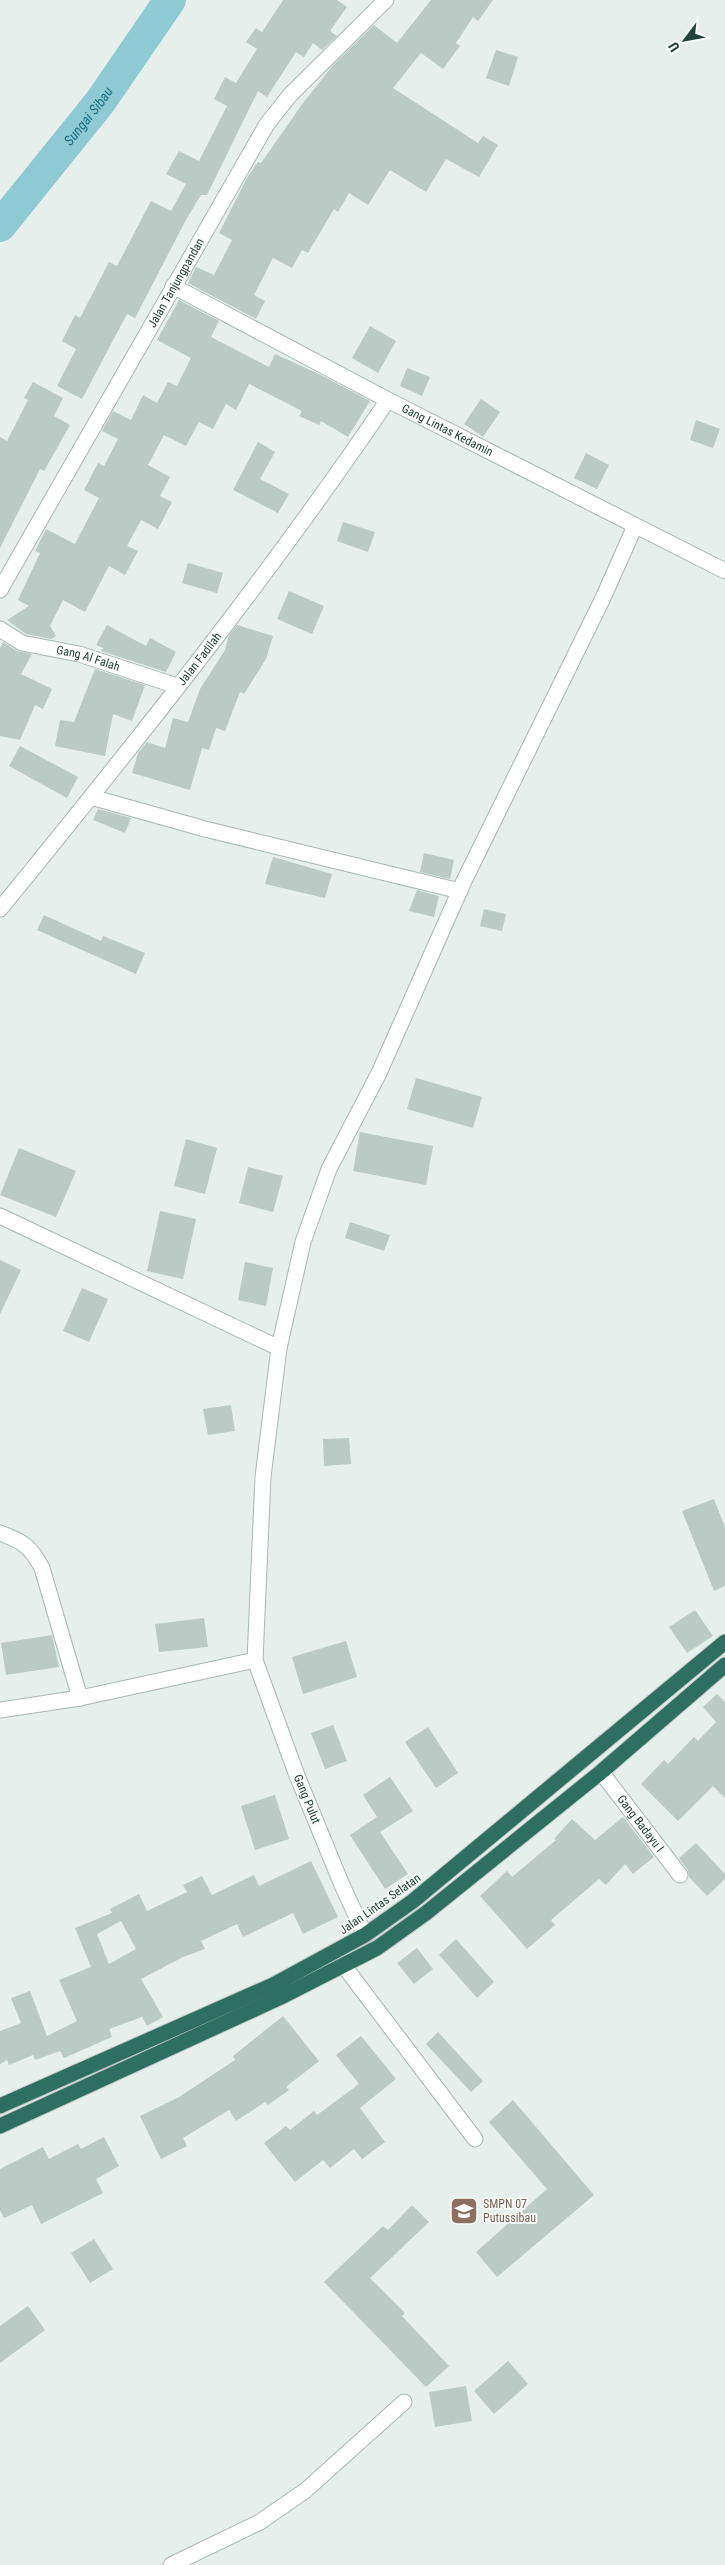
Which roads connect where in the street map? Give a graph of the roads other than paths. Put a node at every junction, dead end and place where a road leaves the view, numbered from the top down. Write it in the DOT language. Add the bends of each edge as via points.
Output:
graph roads {
  1 [pos="386,0"];
  2 [pos="173,286"];
  3 [pos="388,400"];
  4 [pos="635,526"];
  5 [pos="725,571"];
  6 [pos="0,590"];
  7 [pos="0,629"];
  8 [pos="177,686"];
  9 [pos="91,797"];
  10 [pos="460,891"];
  11 [pos="0,909"];
  12 [pos="0,1216"];
  13 [pos="279,1348"];
  14 [pos="0,1534"];
  15 [pos="725,1642"];
  16 [pos="255,1660"];
  17 [pos="725,1665"];
  18 [pos="80,1698"];
  19 [pos="0,1710"];
  20 [pos="601,1772"];
  21 [pos="500,1830"];
  22 [pos="511,1844"];
  23 [pos="680,1875"];
  24 [pos="366,1935"];
  25 [pos="344,1966"];
  26 [pos="26,2094"];
  27 [pos="0,2106"];
  28 [pos="33,2109"];
  29 [pos="0,2126"];
  30 [pos="475,2139"];
  31 [pos="404,2402"];
  32 [pos="171,2565"];
  1 -- 2 [label="street, Jalan Tanjungpandan" via="279,107"];
  2 -- 3 [label="street, Gang Lintas Kedamin"];
  2 -- 6 [label="street, Jalan Tanjungpandan"];
  3 -- 4 [label="street, Gang Lintas Kedamin"];
  3 -- 8 [label="street, Jalan Fadilah" via="319,502"];
  4 -- 5 [label="street, Gang Lintas Kedamin"];
  4 -- 10 [label="street"];
  7 -- 8 [label="street, Gang Al Falah" via="22,643 79,654"];
  8 -- 9 [label="street, Jalan Fadilah"];
  9 -- 10 [label="street" via="205,829"];
  9 -- 11 [label="street, Jalan Fadilah"];
  10 -- 13 [label="street" via="379,1073 329,1169 302,1242"];
  12 -- 13 [label="street"];
  13 -- 16 [label="street" via="263,1477"];
  14 -- 18 [label="street" via="19,1540 32,1549 42,1568"];
  15 -- 21 [label="highway, Jalan Lintas Selatan"];
  16 -- 18 [label="street"];
  16 -- 24 [label="street, Gang Pulut" via="296,1773"];
  17 -- 20 [label="highway"];
  18 -- 19 [label="street"];
  20 -- 22 [label="highway"];
  20 -- 23 [label="street, Gang Badayu I"];
  21 -- 22 [label="highway"];
  21 -- 24 [label="highway, Jalan Lintas Selatan" via="414,1901"];
  22 -- 25 [label="highway" via="426,1913 377,1948"];
  24 -- 26 [label="highway, Jalan Lintas Selatan" via="272,1985"];
  25 -- 28 [label="highway"];
  25 -- 30 [label="street"];
  26 -- 27 [label="highway, Jalan Lintas Selatan"];
  26 -- 28 [label="highway"];
  28 -- 29 [label="highway"];
  31 -- 32 [label="street" via="306,2490 268,2517"];
}
